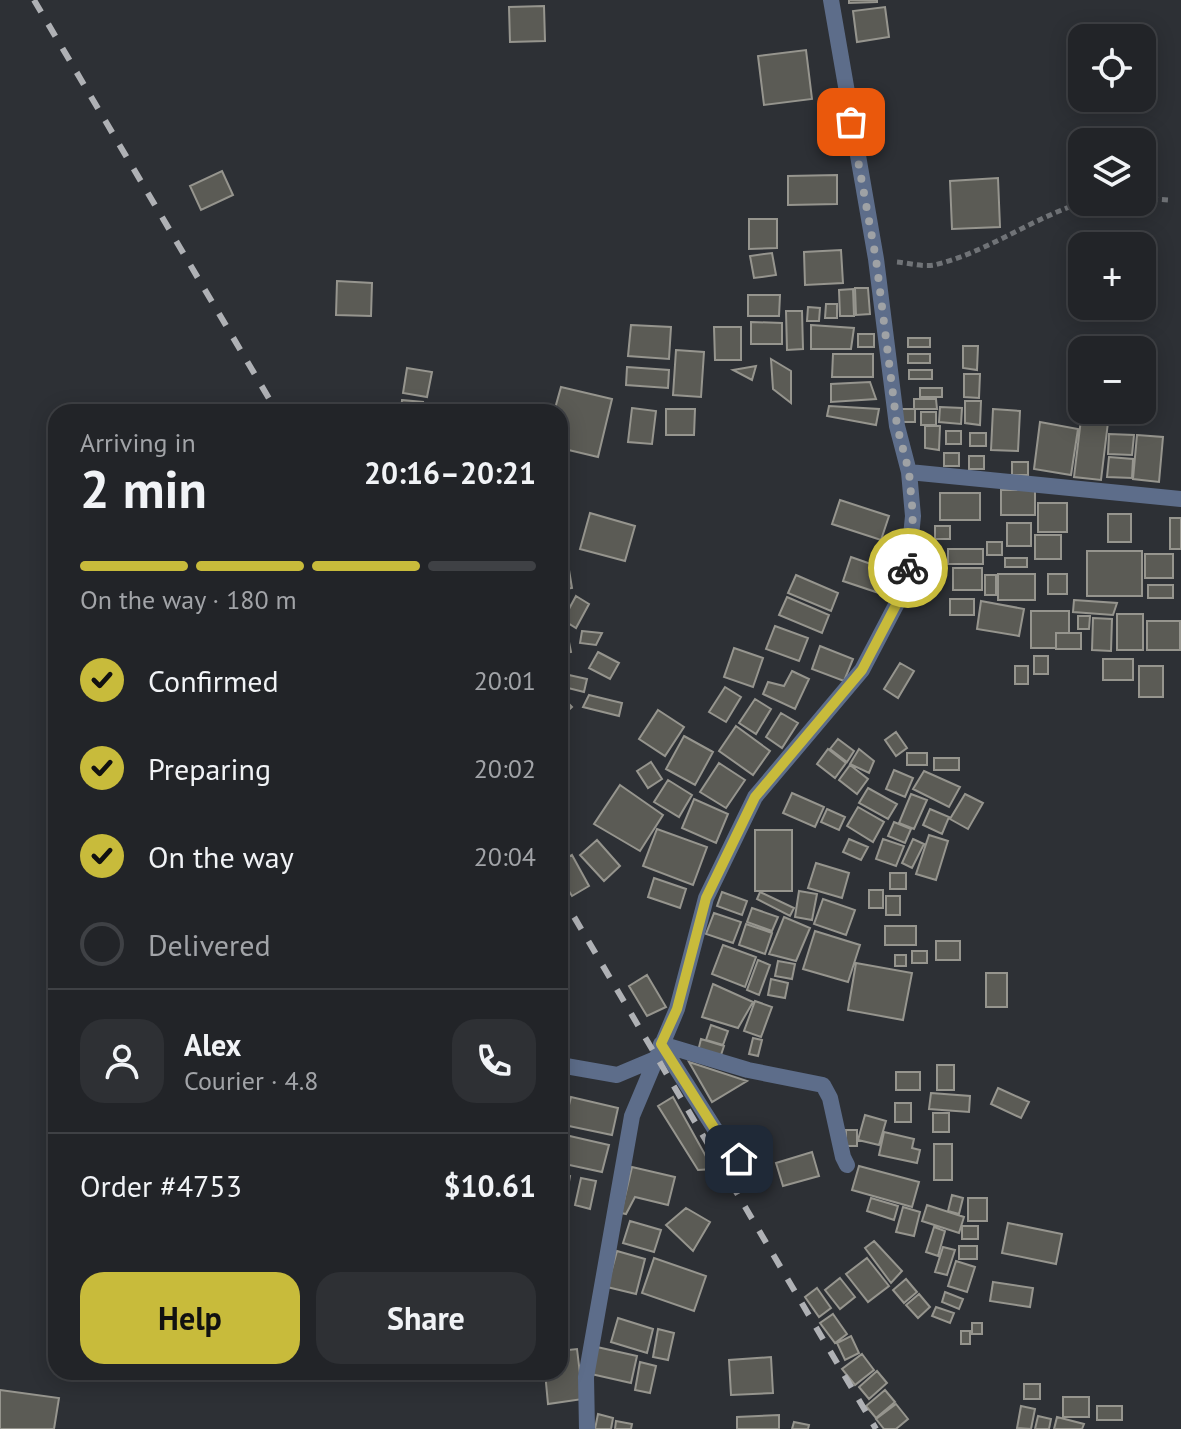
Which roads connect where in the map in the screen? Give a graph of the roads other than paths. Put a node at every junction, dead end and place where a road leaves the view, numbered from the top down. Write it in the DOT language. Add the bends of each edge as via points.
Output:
graph roads {
  1 [pos="831,0"];
  2 [pos="909,472"];
  3 [pos="1181,499"];
  4 [pos="658,1052"];
  5 [pos="568,1066"];
  6 [pos="739,1159"];
  7 [pos="847,1165"];
  8 [pos="587,1429"];
  1 -- 2 [label="street" via="876,259 897,426"];
  2 -- 3 [label="street"];
  2 -- 4 [label="street" via="913,516 906,586 862,670 755,797 706,898 677,1009"];
  4 -- 5 [label="street" via="617,1075"];
  4 -- 6 [label="street"];
  4 -- 7 [label="street" via="823,1085"];
  4 -- 8 [label="street" via="632,1116 586,1377"];
}
